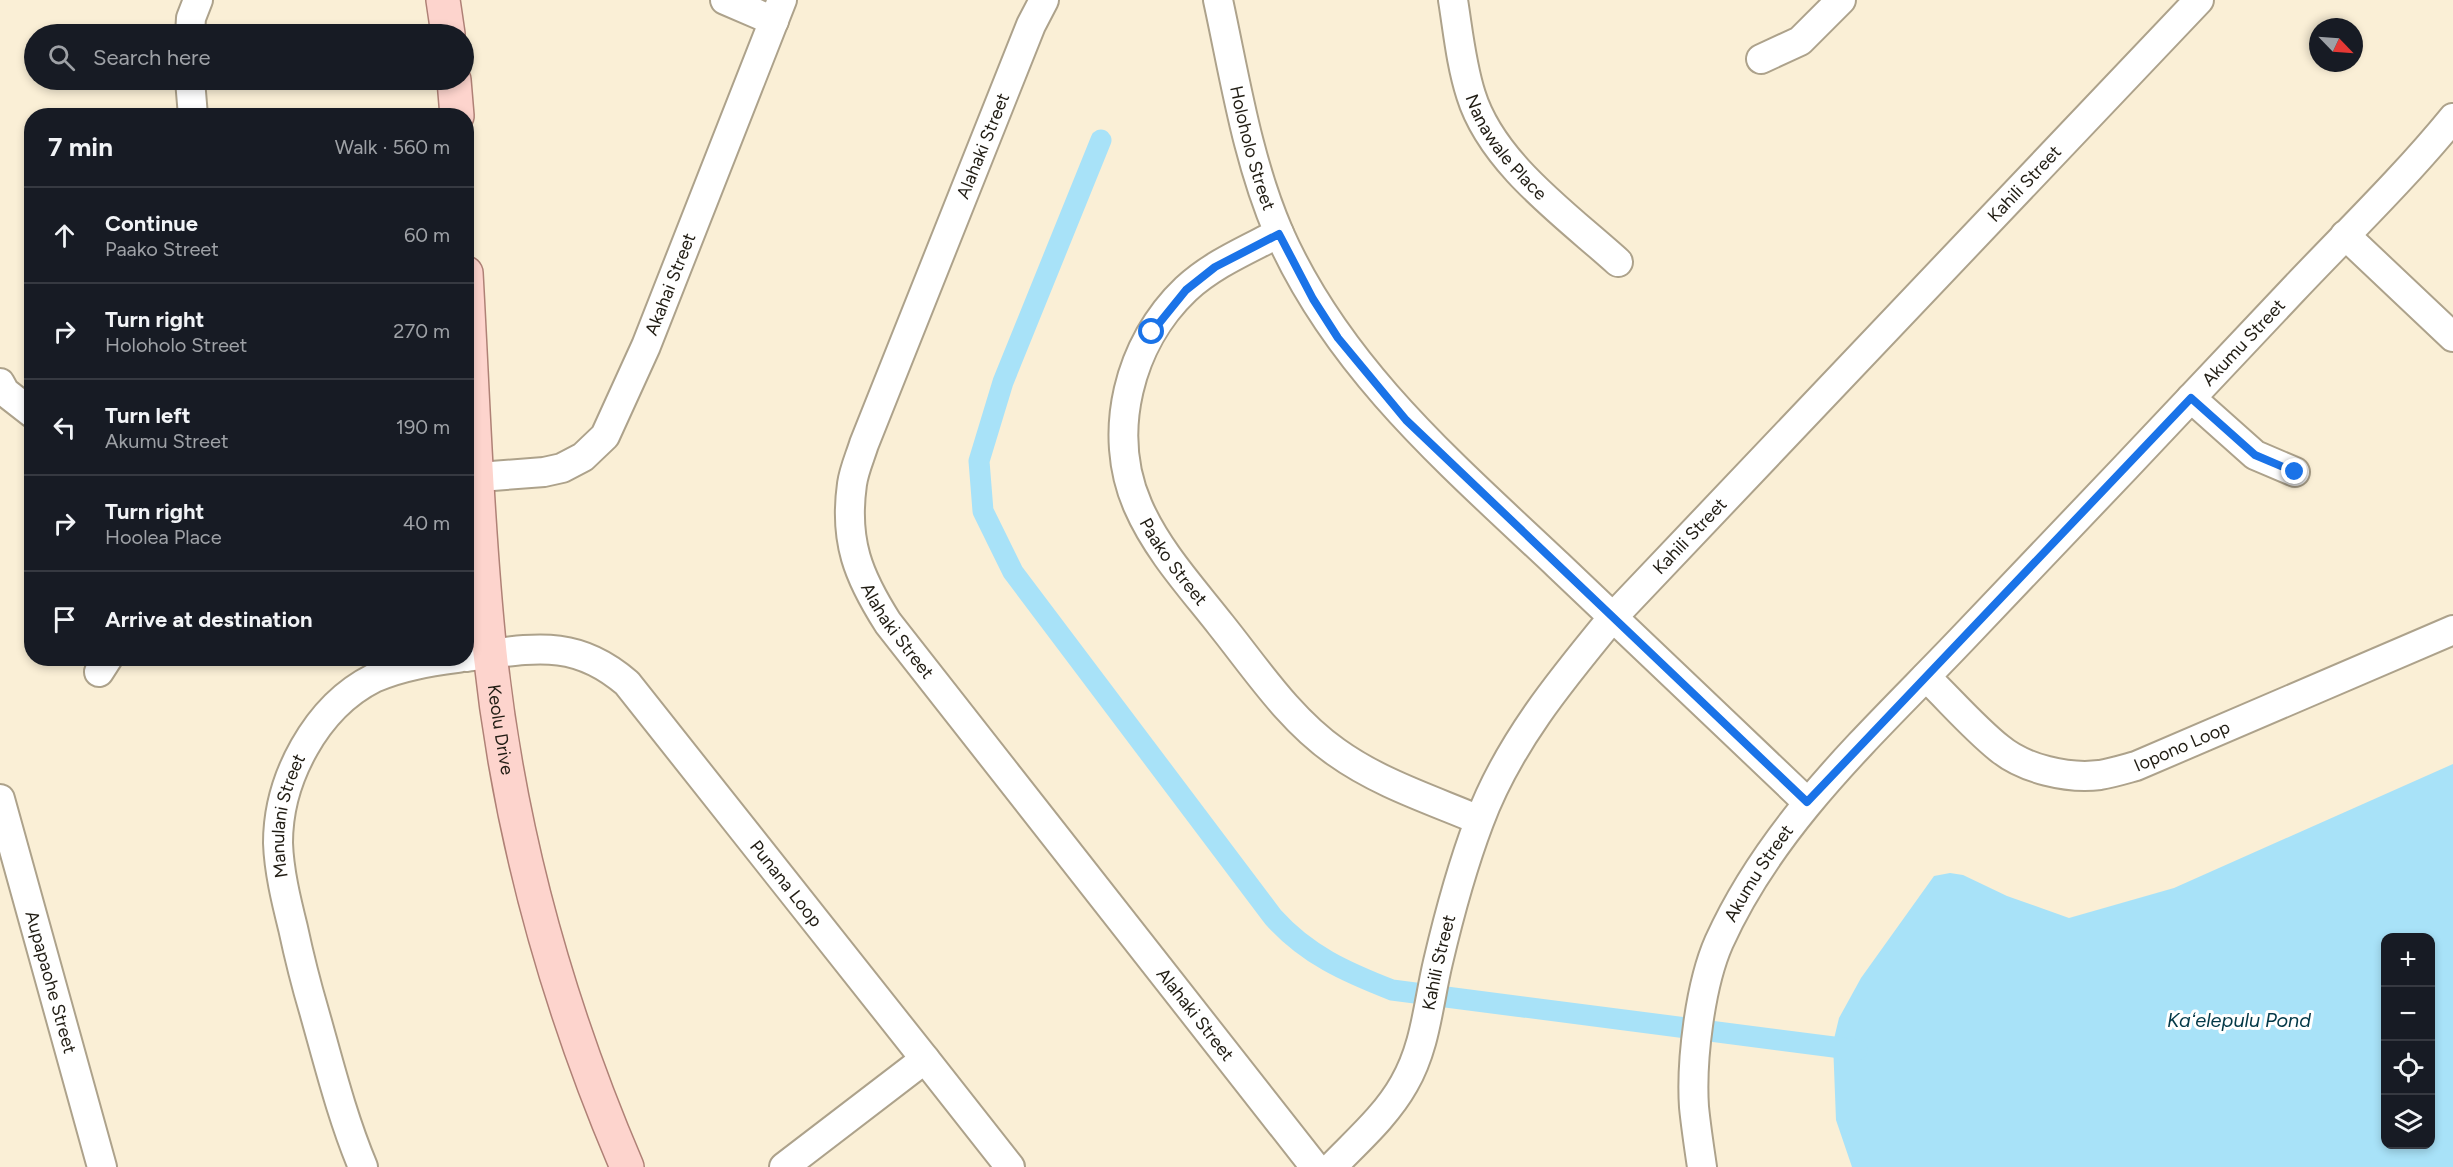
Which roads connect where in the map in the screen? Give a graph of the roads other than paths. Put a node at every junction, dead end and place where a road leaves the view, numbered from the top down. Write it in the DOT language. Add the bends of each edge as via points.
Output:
graph roads {
  1 [pos="198,0"];
  2 [pos="443,0"];
  3 [pos="725,0"];
  4 [pos="1044,0"];
  5 [pos="1218,0"];
  6 [pos="1453,0"];
  7 [pos="1840,0"];
  8 [pos="2196,1"];
  9 [pos="778,10"];
  10 [pos="191,24"];
  11 [pos="447,24"];
  12 [pos="1761,59"];
  13 [pos="191,90"];
  14 [pos="455,90"];
  15 [pos="192,108"];
  16 [pos="456,108"];
  17 [pos="2453,118"];
  18 [pos="1279,234"];
  19 [pos="2345,235"];
  20 [pos="1617,262"];
  21 [pos="2453,337"];
  22 [pos="2,391"];
  23 [pos="2191,398"];
  24 [pos="24,407"];
  25 [pos="2295,472"];
  26 [pos="474,478"];
  27 [pos="474,537"];
  28 [pos="1613,617"];
  29 [pos="2453,630"];
  30 [pos="478,656"];
  31 [pos="415,666"];
  32 [pos="1926,677"];
  33 [pos="0,799"];
  34 [pos="1807,802"];
  35 [pos="1479,820"];
  36 [pos="925,1059"];
  37 [pos="102,1167"];
  38 [pos="363,1167"];
  39 [pos="627,1167"];
  40 [pos="784,1167"];
  41 [pos="1010,1167"];
  42 [pos="1315,1167"];
  43 [pos="1332,1167"];
  44 [pos="1702,1167"];
  1 -- 10 [label="street"];
  2 -- 11 [label="main road"];
  3 -- 9 [label="street"];
  4 -- 42 [label="street, Alahaki Street" via="864,444 852,482 852,548 861,578 888,623"];
  5 -- 18 [label="street, Holoholo Street" via="1250,152"];
  6 -- 20 [label="street, Nanawale Place" via="1471,96 1483,123 1521,174"];
  7 -- 12 [label="street" via="1800,41"];
  8 -- 28 [label="street, Kahili Street"];
  9 -- 26 [label="street, Akahai Street" via="646,346 605,436 583,457 562,468"];
  13 -- 15 [label="street"];
  14 -- 16 [label="main road"];
  17 -- 19 [label="street, Akumu Street"];
  18 -- 28 [label="street, Holoholo Street" via="1338,338 1400,413"];
  18 -- 35 [label="street, Paako Street" via="1215,267 1186,290 1152,332 1136,364 1126,400 1123,440 1127,473 1138,506 1160,544 1297,721 1366,771"];
  19 -- 21 [label="street"];
  19 -- 23 [label="street, Akumu Street"];
  22 -- 24 [label="street"];
  23 -- 25 [label="street" via="2255,455"];
  23 -- 32 [label="street, Akumu Street"];
  27 -- 30 [label="main road, Keolu Drive"];
  28 -- 34 [label="street, Holoholo Street"];
  28 -- 35 [label="street, Kahili Street" via="1532,720"];
  29 -- 32 [label="street, Iopono Loop" via="2136,766 2100,775 2050,771 2001,750"];
  30 -- 36 [label="street, Punana Loop" via="543,649 565,651 607,666 627,683"];
  30 -- 39 [label="main road, Keolu Drive" via="551,963 596,1095"];
  31 -- 38 [label="street, Manulani Street" via="373,679 344,698 323,721 303,748 289,778 278,842 283,886 308,990 349,1133"];
  32 -- 34 [label="street, Akumu Street"];
  33 -- 37 [label="street, Aupapaohe Street"];
  34 -- 44 [label="street, Akumu Street" via="1771,849 1743,895 1718,945 1707,980 1700,1014 1694,1106"];
  35 -- 43 [label="street, Kahili Street" via="1437,964 1417,1057 1403,1086 1379,1118"];
  36 -- 40 [label="street"];
  36 -- 41 [label="street, Punana Loop"];
}
